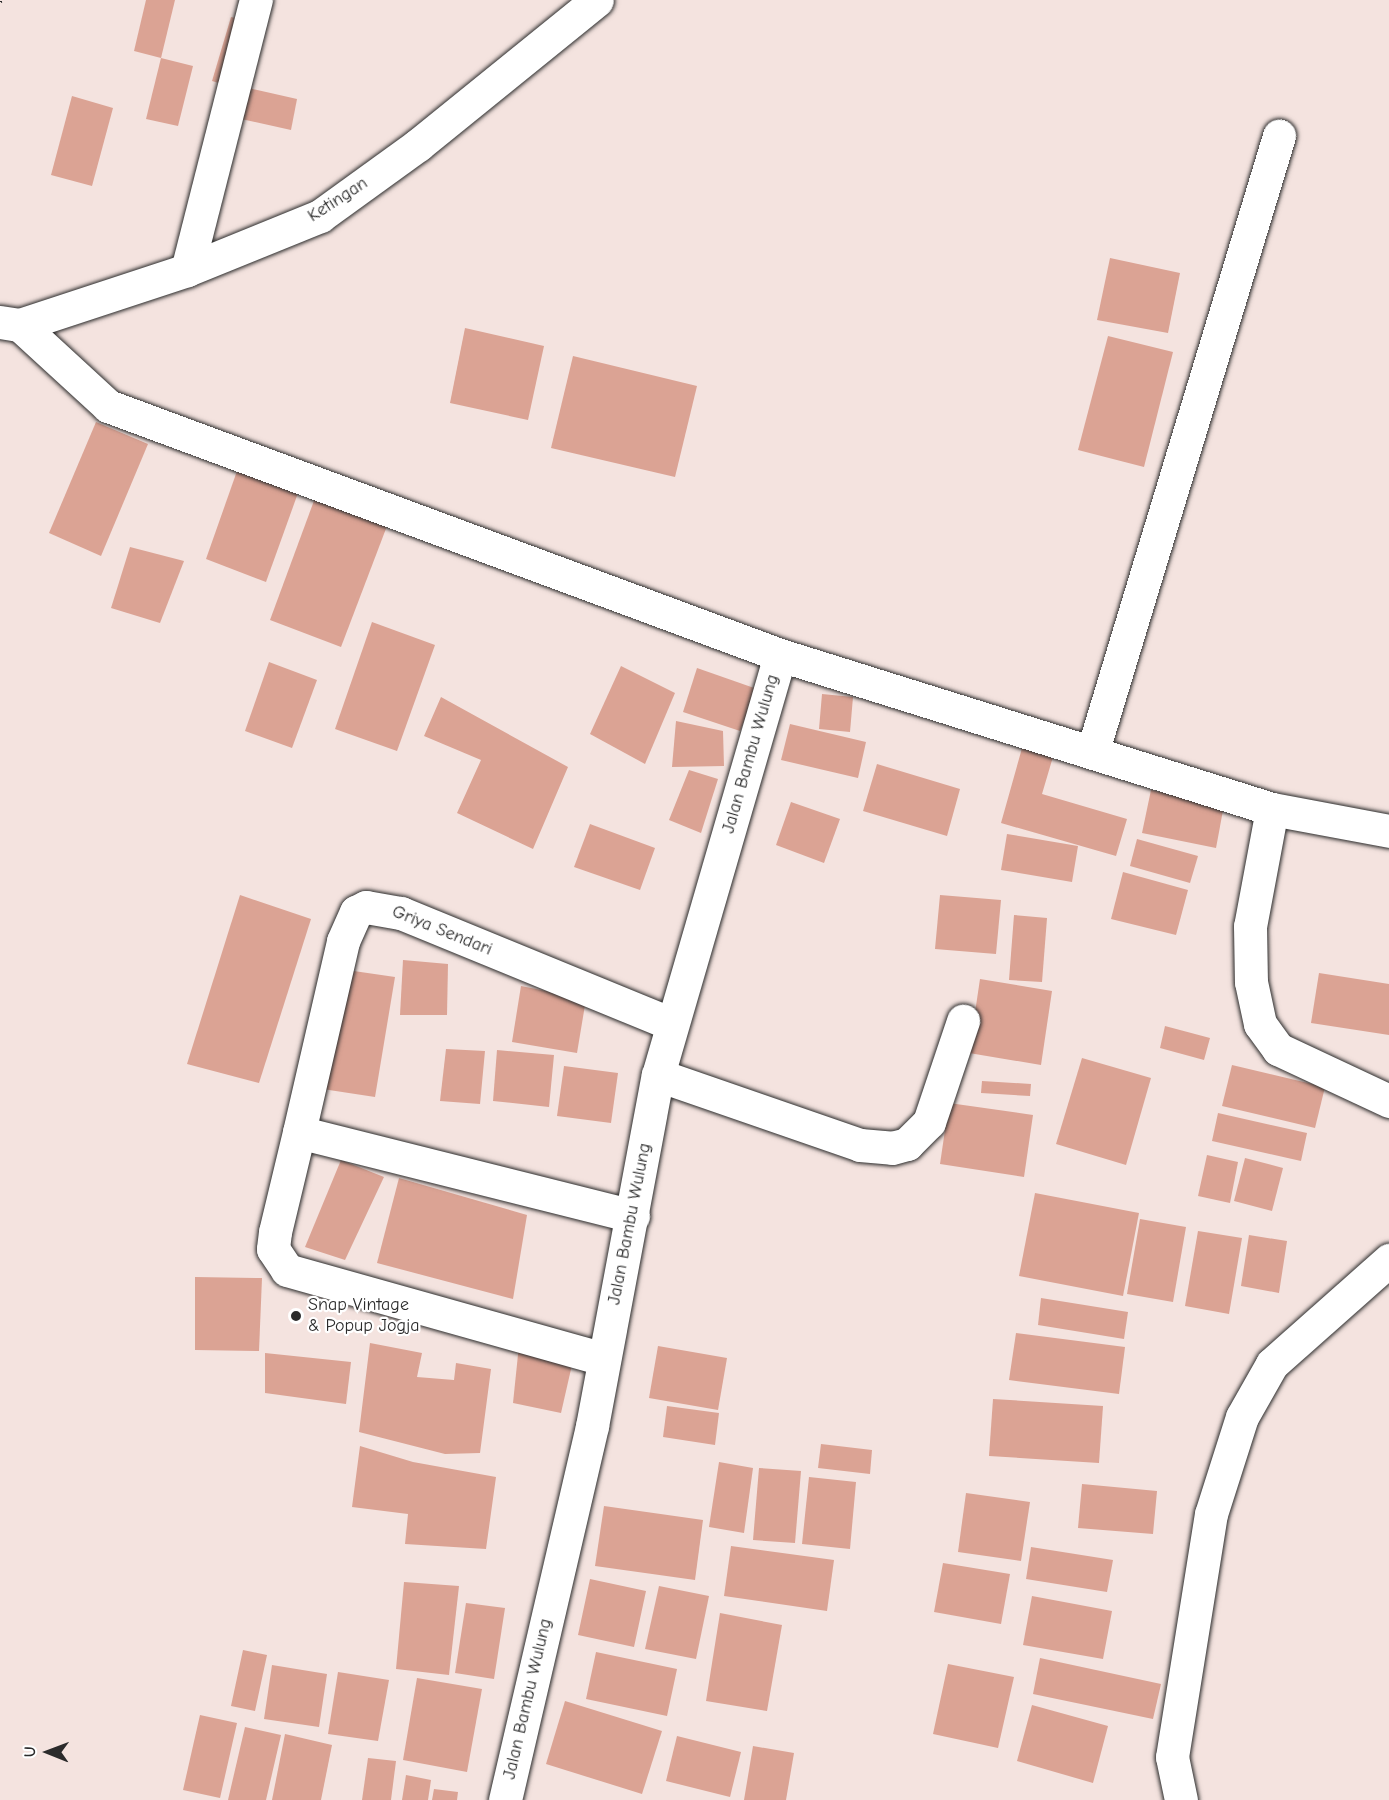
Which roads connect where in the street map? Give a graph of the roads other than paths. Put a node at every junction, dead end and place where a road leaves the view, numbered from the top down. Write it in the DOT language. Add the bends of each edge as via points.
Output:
graph roads {
  1 [pos="256,0"];
  2 [pos="597,0"];
  3 [pos="1279,136"];
  4 [pos="187,270"];
  5 [pos="10,323"];
  6 [pos="780,655"];
  7 [pos="1093,750"];
  8 [pos="1272,809"];
  9 [pos="1389,831"];
  10 [pos="963,1021"];
  11 [pos="671,1024"];
  12 [pos="658,1075"];
  13 [pos="1389,1101"];
  14 [pos="299,1132"];
  15 [pos="633,1216"];
  16 [pos="1389,1260"];
  17 [pos="604,1359"];
  18 [pos="505,1800"];
  19 [pos="1180,1800"];
  1 -- 4 [label="street"];
  2 -- 4 [label="street, Ketingan" via="418,145 320,216"];
  3 -- 7 [label="street"];
  4 -- 5 [label="street, Ketingan"];
  5 -- 6 [label="street" via="108,406"];
  6 -- 7 [label="street"];
  6 -- 11 [label="street, Jalan Bambu Wulung"];
  7 -- 8 [label="street"];
  8 -- 9 [label="street"];
  8 -- 13 [label="street" via="1250,926 1251,982 1260,1024 1278,1049"];
  10 -- 12 [label="street" via="928,1122 907,1144 892,1148 860,1145"];
  11 -- 12 [label="street, Jalan Bambu Wulung"];
  11 -- 14 [label="street, Griya Sendari" via="401,913 366,907 356,912 343,941"];
  12 -- 15 [label="street, Jalan Bambu Wulung"];
  14 -- 15 [label="street"];
  14 -- 17 [label="street, Griya Sendari" via="274,1232 273,1249 287,1270"];
  15 -- 17 [label="street, Jalan Bambu Wulung"];
  16 -- 19 [label="street" via="1272,1364 1242,1417 1205,1549 1172,1757"];
  17 -- 18 [label="street, Jalan Bambu Wulung"];
}
